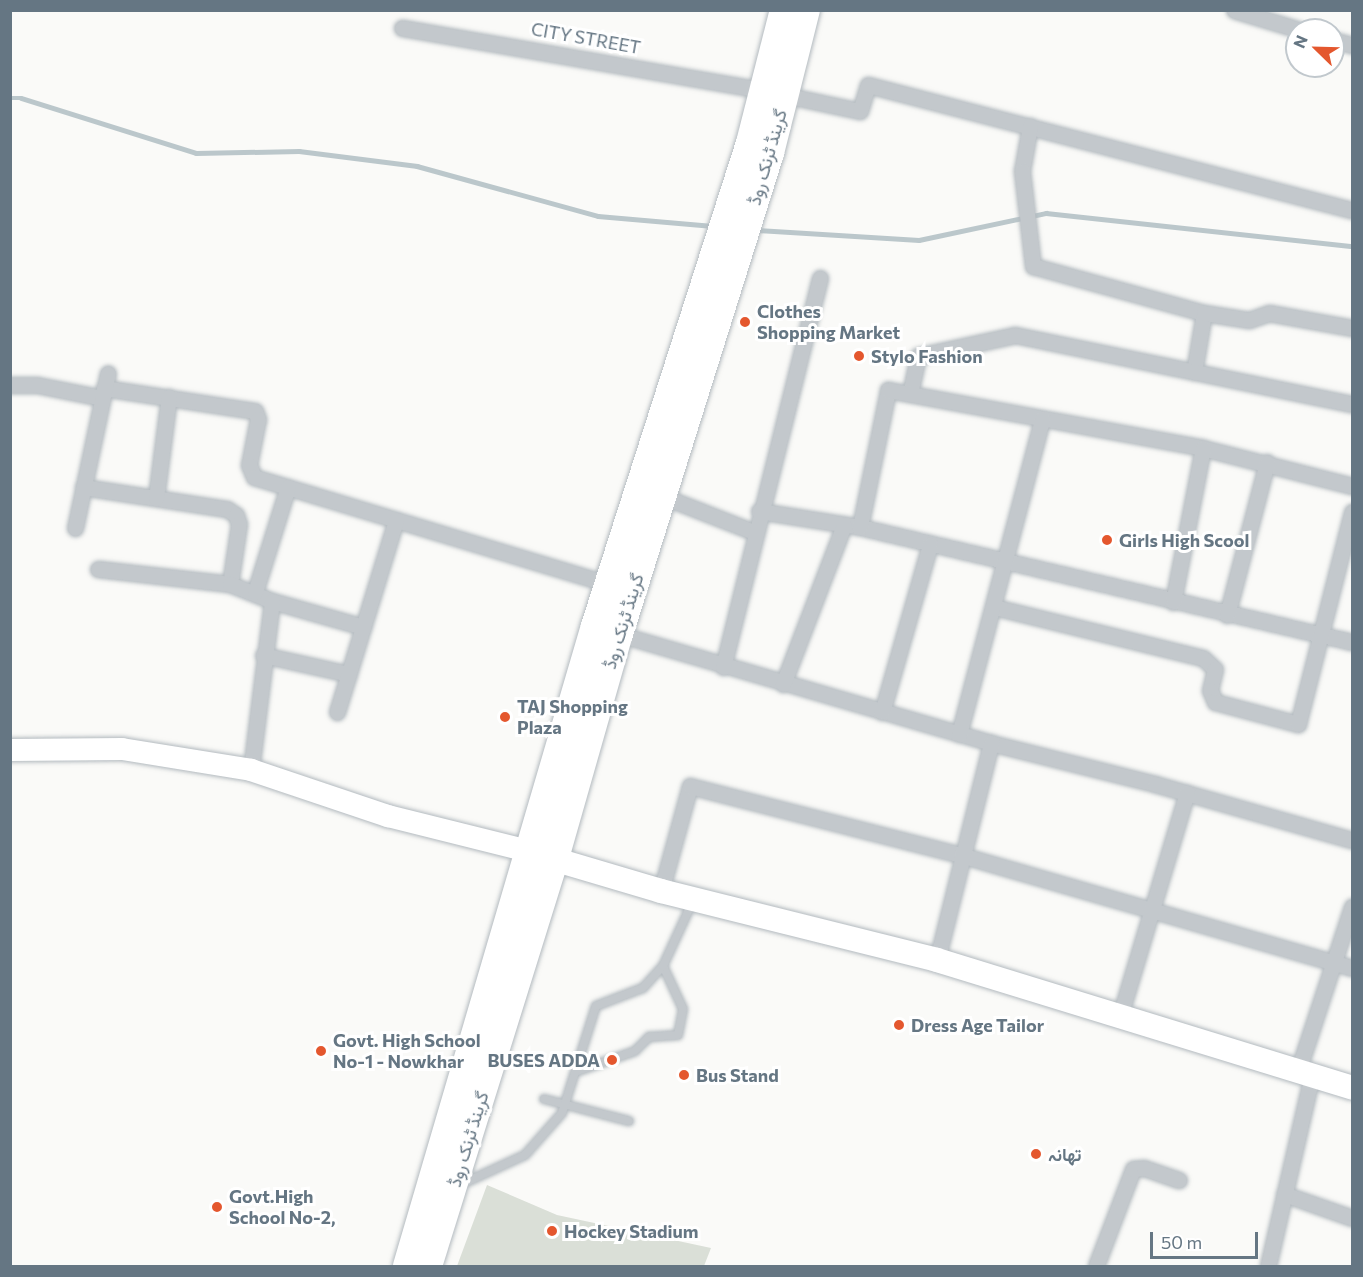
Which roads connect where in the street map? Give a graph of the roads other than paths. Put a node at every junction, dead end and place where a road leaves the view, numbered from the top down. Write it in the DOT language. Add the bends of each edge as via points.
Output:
graph roads {
  1 [pos="784,10"];
  2 [pos="806,10"];
  3 [pos="1234,10"];
  4 [pos="1285,25"];
  5 [pos="402,28"];
  6 [pos="773,92"];
  7 [pos="1030,126"];
  8 [pos="1353,210"];
  9 [pos="820,278"];
  10 [pos="1204,314"];
  11 [pos="1353,328"];
  12 [pos="699,343"];
  13 [pos="1194,372"];
  14 [pos="108,373"];
  15 [pos="10,385"];
  16 [pos="103,393"];
  17 [pos="910,394"];
  18 [pos="169,397"];
  19 [pos="1353,404"];
  20 [pos="1042,419"];
  21 [pos="1203,448"];
  22 [pos="1268,462"];
  23 [pos="1353,486"];
  24 [pos="83,487"];
  25 [pos="288,488"];
  26 [pos="662,496"];
  27 [pos="156,498"];
  28 [pos="759,511"];
  29 [pos="1353,512"];
  30 [pos="396,520"];
  31 [pos="844,525"];
  32 [pos="860,527"];
  33 [pos="75,528"];
  34 [pos="754,532"];
  35 [pos="930,545"];
  36 [pos="1007,563"];
  37 [pos="98,569"];
  38 [pos="230,584"];
  39 [pos="609,584"];
  40 [pos="255,592"];
  41 [pos="272,601"];
  42 [pos="1173,602"];
  43 [pos="994,607"];
  44 [pos="1227,615"];
  45 [pos="363,627"];
  46 [pos="607,630"];
  47 [pos="1319,634"];
  48 [pos="1353,642"];
  49 [pos="263,655"];
  50 [pos="723,667"];
  51 [pos="349,674"];
  52 [pos="783,684"];
  53 [pos="337,712"];
  54 [pos="882,712"];
  55 [pos="959,734"];
  56 [pos="991,743"];
  57 [pos="10,750"];
  58 [pos="250,770"];
  59 [pos="1187,793"];
  60 [pos="1353,840"];
  61 [pos="541,855"];
  62 [pos="961,855"];
  63 [pos="661,891"];
  64 [pos="695,898"];
  65 [pos="1353,907"];
  66 [pos="1152,910"];
  67 [pos="937,960"];
  68 [pos="1334,962"];
  69 [pos="663,966"];
  70 [pos="1353,968"];
  71 [pos="1120,1016"];
  72 [pos="578,1071"];
  73 [pos="1305,1073"];
  74 [pos="1353,1088"];
  75 [pos="543,1099"];
  76 [pos="565,1107"];
  77 [pos="629,1121"];
  78 [pos="1179,1180"];
  79 [pos="453,1188"];
  80 [pos="1284,1194"];
  81 [pos="1353,1218"];
  82 [pos="407,1266"];
  83 [pos="428,1266"];
  84 [pos="1096,1266"];
  85 [pos="1268,1266"];
  1 -- 6 [label="highway, گرینڈ ٹرنک روڈ"];
  2 -- 6 [label="highway, گرینڈ ٹرنک روڈ"];
  3 -- 4 [label="street"];
  5 -- 6 [label="street, CITY STREET"];
  6 -- 7 [label="street, CITY STREET" via="860,111 868,85"];
  6 -- 12 [label="highway, گرینڈ ٹرنک روڈ" via="760,148"];
  7 -- 8 [label="street"];
  7 -- 10 [label="street" via="1022,171 1032,266"];
  9 -- 28 [label="street"];
  10 -- 11 [label="street" via="1250,320 1269,313"];
  10 -- 13 [label="street"];
  12 -- 26 [label="highway, گرینڈ ٹرنک روڈ"];
  12 -- 39 [label="highway, گرینڈ ٹرنک روڈ"];
  13 -- 17 [label="street" via="1015,335 918,356"];
  13 -- 19 [label="street"];
  14 -- 16 [label="street"];
  15 -- 16 [label="street"];
  16 -- 18 [label="street"];
  16 -- 24 [label="street"];
  17 -- 20 [label="street"];
  17 -- 32 [label="street" via="888,390"];
  18 -- 25 [label="street" via="255,411 258,419 249,473"];
  18 -- 27 [label="street"];
  20 -- 21 [label="street"];
  20 -- 36 [label="street"];
  21 -- 22 [label="street"];
  21 -- 42 [label="street"];
  22 -- 23 [label="street"];
  22 -- 44 [label="street"];
  24 -- 27 [label="street"];
  24 -- 33 [label="street"];
  25 -- 30 [label="street"];
  25 -- 40 [label="street"];
  26 -- 34 [label="street"];
  26 -- 46 [label="highway, گرینڈ ٹرنک روڈ"];
  27 -- 38 [label="street" via="228,509 236,514 239,524"];
  28 -- 31 [label="street"];
  28 -- 34 [label="street"];
  29 -- 47 [label="street"];
  30 -- 39 [label="street"];
  30 -- 45 [label="street"];
  31 -- 32 [label="street"];
  31 -- 52 [label="street"];
  32 -- 35 [label="street"];
  34 -- 50 [label="street"];
  35 -- 36 [label="street"];
  35 -- 54 [label="street"];
  36 -- 42 [label="street"];
  36 -- 43 [label="street"];
  37 -- 38 [label="street"];
  38 -- 40 [label="street"];
  39 -- 46 [label="highway, گرینڈ ٹرنک روڈ"];
  40 -- 41 [label="street"];
  41 -- 45 [label="street"];
  41 -- 49 [label="street"];
  42 -- 44 [label="street"];
  43 -- 47 [label="street" via="1203,658 1215,669 1210,690 1215,702 1298,724"];
  43 -- 55 [label="street"];
  44 -- 47 [label="street"];
  45 -- 51 [label="street"];
  46 -- 50 [label="street"];
  46 -- 61 [label="highway, گرینڈ ٹرنک روڈ"];
  47 -- 48 [label="street"];
  49 -- 51 [label="street"];
  49 -- 58 [label="street"];
  50 -- 52 [label="street"];
  51 -- 53 [label="street"];
  52 -- 54 [label="street"];
  54 -- 55 [label="street"];
  55 -- 56 [label="street"];
  56 -- 59 [label="street"];
  56 -- 62 [label="street"];
  57 -- 58 [label="street" via="122,749"];
  58 -- 61 [label="street" via="388,816"];
  59 -- 60 [label="street"];
  59 -- 66 [label="street"];
  61 -- 63 [label="main road"];
  61 -- 79 [label="highway, گرینڈ ٹرنک روڈ"];
  61 -- 82 [label="highway, گرینڈ ٹرنک روڈ"];
  62 -- 63 [label="street" via="690,786"];
  62 -- 66 [label="street"];
  62 -- 67 [label="street"];
  63 -- 64 [label="main road"];
  64 -- 67 [label="main road"];
  64 -- 69 [label="lane"];
  65 -- 68 [label="street"];
  66 -- 68 [label="street"];
  66 -- 71 [label="street"];
  67 -- 71 [label="main road"];
  68 -- 70 [label="street"];
  68 -- 73 [label="street"];
  69 -- 72 [label="lane" via="643,988 596,1006"];
  69 -- 72 [label="lane" via="683,1009 678,1035 649,1037 634,1051"];
  71 -- 73 [label="main road"];
  72 -- 76 [label="lane"];
  73 -- 74 [label="main road"];
  73 -- 80 [label="street"];
  75 -- 76 [label="lane"];
  76 -- 77 [label="lane"];
  76 -- 79 [label="lane" via="525,1155"];
  78 -- 84 [label="street" via="1144,1168 1133,1169"];
  79 -- 83 [label="highway, گرینڈ ٹرنک روڈ"];
  80 -- 81 [label="street"];
  80 -- 85 [label="street"];
}
